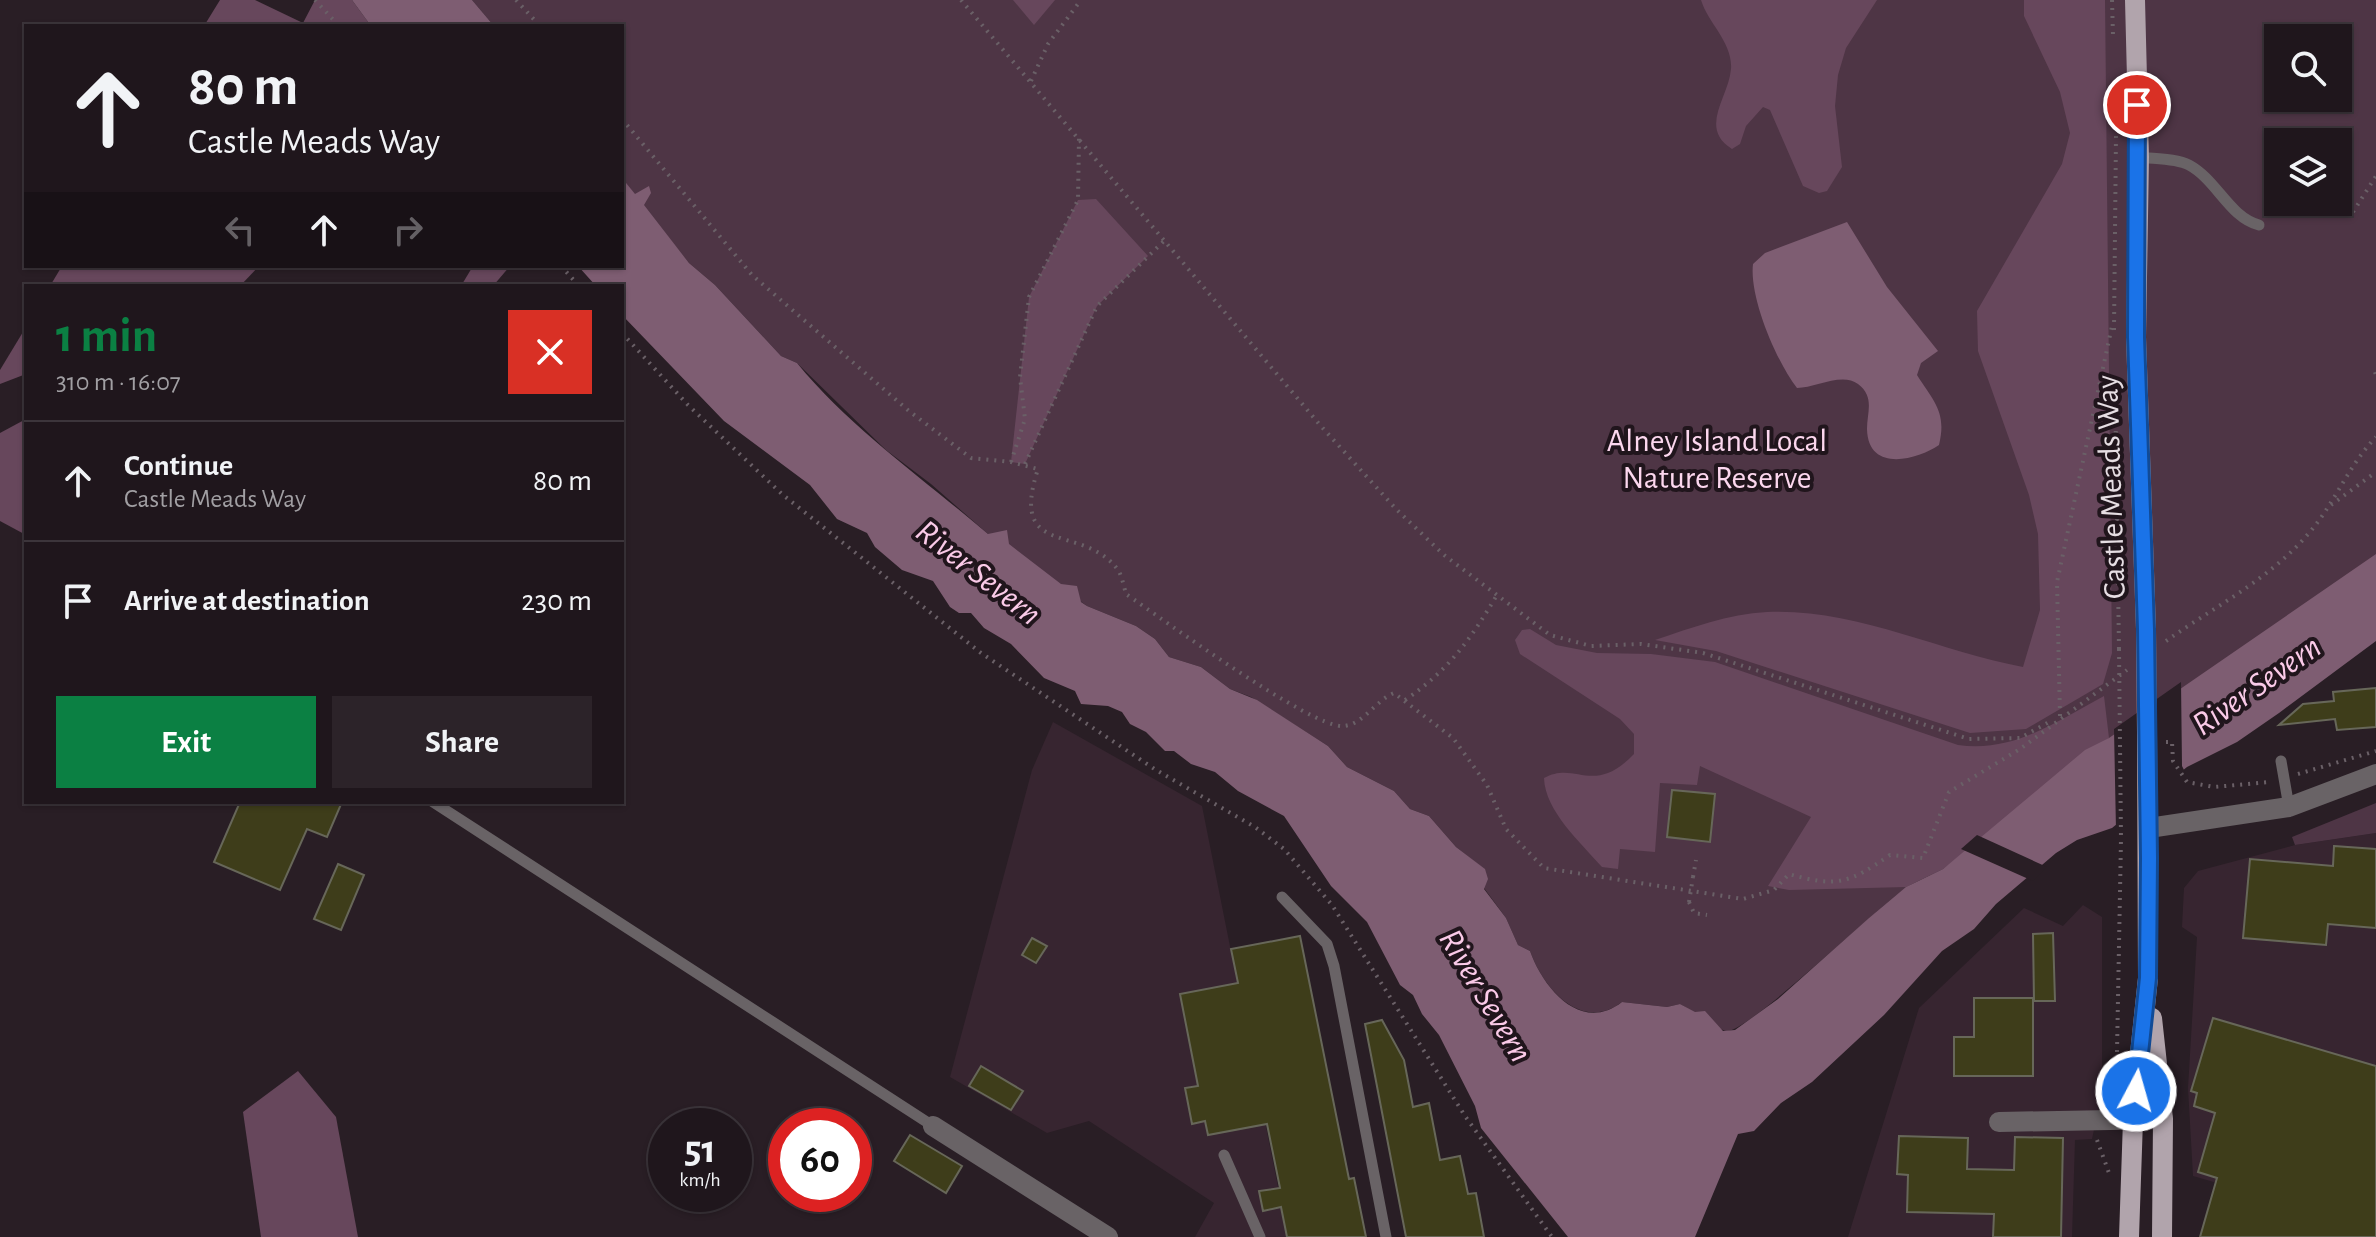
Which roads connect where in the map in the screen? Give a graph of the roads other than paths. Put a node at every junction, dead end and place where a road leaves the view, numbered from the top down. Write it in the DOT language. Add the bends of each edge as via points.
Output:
graph roads {
  1 [pos="2135,0"];
  2 [pos="2139,157"];
  3 [pos="2259,225"];
  4 [pos="2281,761"];
  5 [pos="2376,774"];
  6 [pos="436,804"];
  7 [pos="2289,807"];
  8 [pos="2148,826"];
  9 [pos="1282,897"];
  10 [pos="2148,978"];
  11 [pos="2163,1119"];
  12 [pos="2133,1120"];
  13 [pos="1999,1122"];
  14 [pos="933,1126"];
  15 [pos="1224,1155"];
  16 [pos="1108,1237"];
  17 [pos="1260,1237"];
  18 [pos="1386,1237"];
  19 [pos="2129,1237"];
  20 [pos="2162,1237"];
  1 -- 2 [label="main road, Castle Meads Way"];
  2 -- 3 [label="lane" via="2186,163 2215,184 2242,218"];
  2 -- 8 [label="main road, Castle Meads Way, bridge" via="2136,337"];
  4 -- 7 [label="lane"];
  5 -- 7 [label="street"];
  6 -- 14 [label="lane"];
  7 -- 8 [label="street"];
  8 -- 10 [label="main road, Castle Meads Way"];
  9 -- 18 [label="lane" via="1327,944 1334,966"];
  10 -- 11 [label="main road"];
  10 -- 12 [label="main road"];
  11 -- 12 [label="street"];
  11 -- 20 [label="main road"];
  12 -- 13 [label="street"];
  12 -- 19 [label="main road"];
  14 -- 16 [label="street"];
  15 -- 17 [label="lane"];
}
